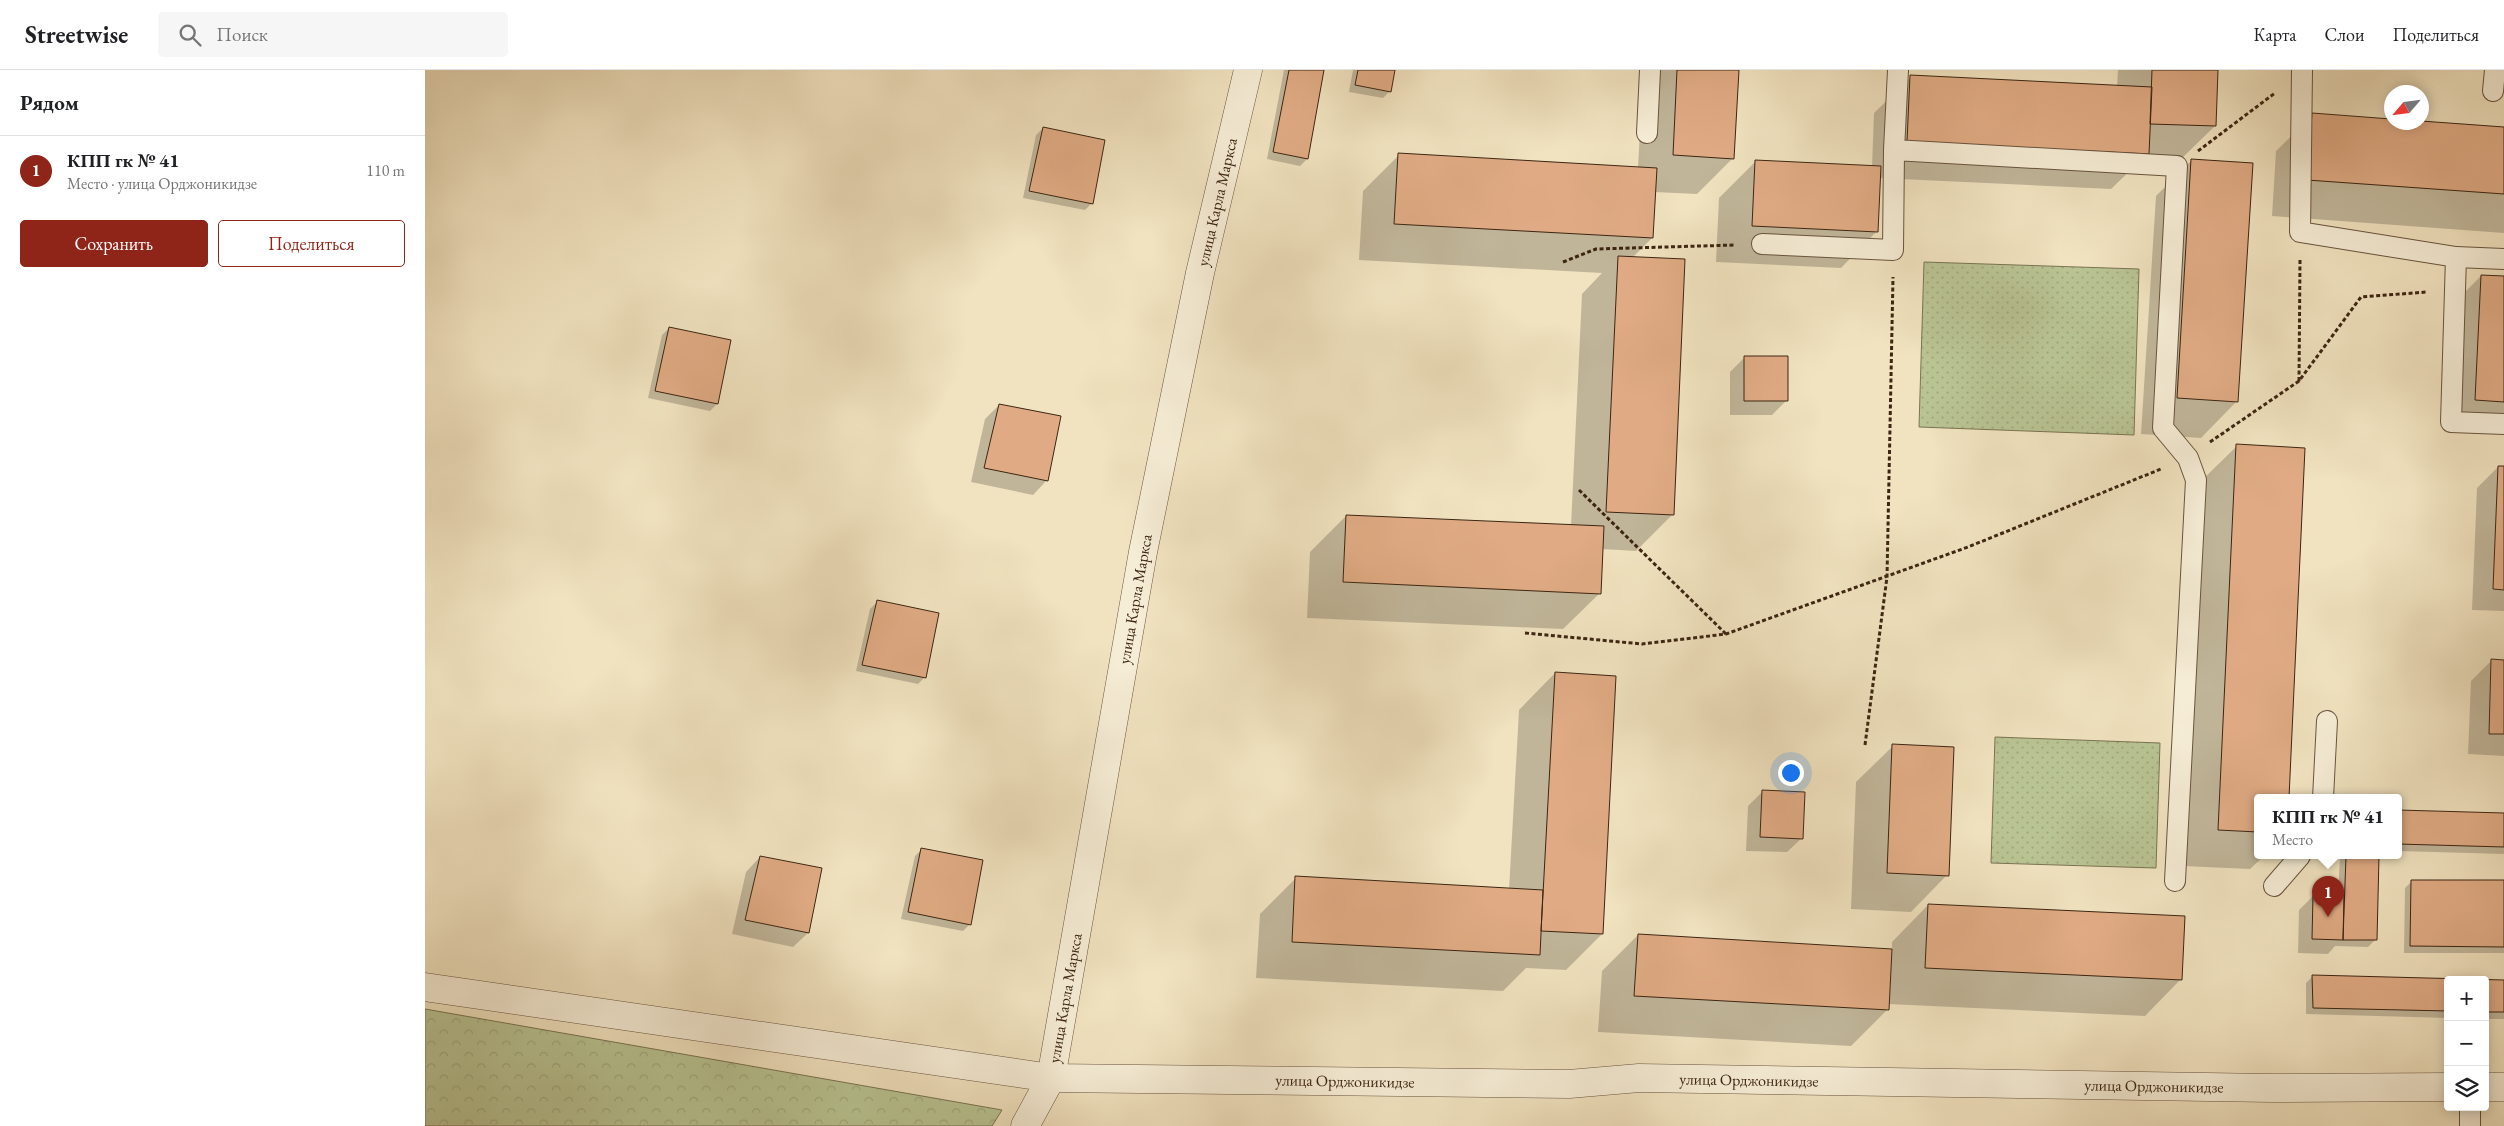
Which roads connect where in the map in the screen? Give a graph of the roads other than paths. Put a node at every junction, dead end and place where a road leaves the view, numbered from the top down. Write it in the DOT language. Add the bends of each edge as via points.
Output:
graph roads {
  1 [pos="1248,70"];
  2 [pos="1650,70"];
  3 [pos="1899,70"];
  4 [pos="2495,70"];
  5 [pos="2302,71"];
  6 [pos="2493,91"];
  7 [pos="1647,133"];
  8 [pos="1894,150"];
  9 [pos="1762,244"];
  10 [pos="2456,257"];
  11 [pos="2504,259"];
  12 [pos="2504,424"];
  13 [pos="2327,721"];
  14 [pos="2323,794"];
  15 [pos="2296,859"];
  16 [pos="2175,881"];
  17 [pos="2274,886"];
  18 [pos="425,987"];
  19 [pos="1051,1078"];
  20 [pos="2444,1087"];
  21 [pos="2489,1087"];
  22 [pos="2504,1087"];
  23 [pos="2470,1111"];
  24 [pos="1025,1126"];
  25 [pos="2470,1126"];
  1 -- 19 [label="street, улица Карла Маркса" via="1200,273 1143,552"];
  2 -- 7 [label="lane"];
  3 -- 8 [label="lane"];
  4 -- 6 [label="lane"];
  5 -- 10 [label="lane" via="2300,232"];
  8 -- 9 [label="lane" via="1893,250"];
  8 -- 16 [label="lane" via="2177,166 2163,428 2188,458 2197,480"];
  10 -- 11 [label="lane"];
  10 -- 12 [label="lane" via="2451,422"];
  13 -- 14 [label="lane"];
  15 -- 17 [label="lane"];
  18 -- 19 [label="street, улица Орджоникидзе"];
  19 -- 20 [label="street, улица Орджоникидзе" via="1569,1084 1639,1078 2271,1088"];
  19 -- 24 [label="street, улица Карла Маркса"];
  21 -- 22 [label="street"];
  23 -- 25 [label="lane"];
}
